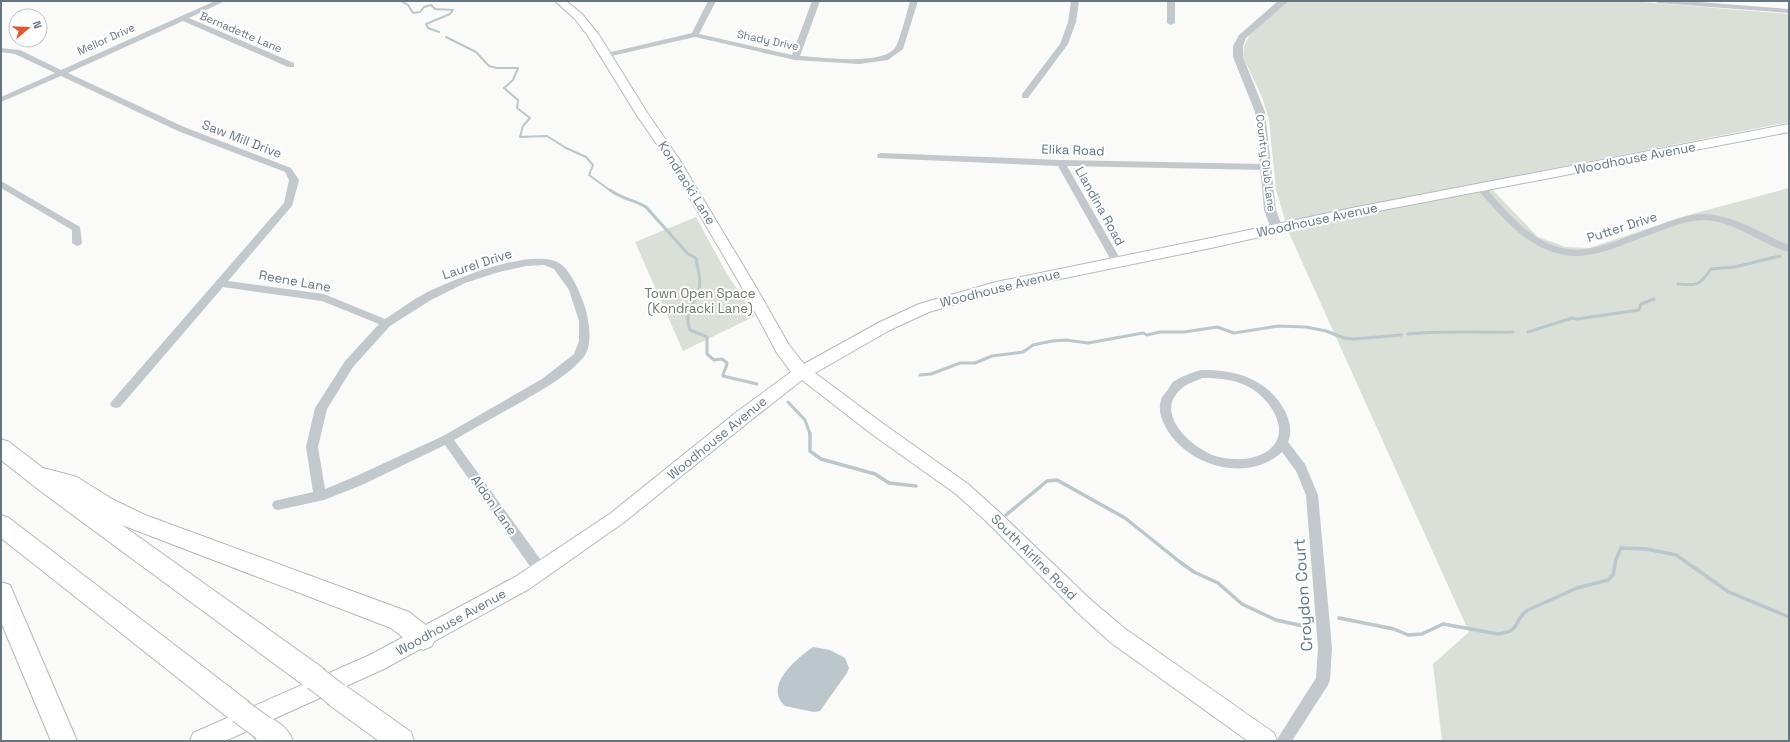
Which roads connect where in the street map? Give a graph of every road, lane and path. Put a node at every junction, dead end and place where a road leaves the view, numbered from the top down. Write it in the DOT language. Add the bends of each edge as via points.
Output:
graph roads {
  1 [pos="221,1"];
  2 [pos="560,1"];
  3 [pos="712,1"];
  4 [pos="816,1"];
  5 [pos="914,1"];
  6 [pos="1075,1"];
  7 [pos="1171,1"];
  8 [pos="1284,1"];
  9 [pos="1658,1"];
  10 [pos="1789,11"];
  11 [pos="183,18"];
  12 [pos="1171,23"];
  13 [pos="695,35"];
  14 [pos="1,50"];
  15 [pos="607,56"];
  16 [pos="795,58"];
  17 [pos="291,65"];
  18 [pos="61,73"];
  19 [pos="1025,96"];
  20 [pos="1,100"];
  21 [pos="1789,128"];
  22 [pos="881,156"];
  23 [pos="1060,163"];
  24 [pos="1265,167"];
  25 [pos="1,184"];
  26 [pos="1480,188"];
  27 [pos="1277,228"];
  28 [pos="77,243"];
  29 [pos="1789,249"];
  30 [pos="1117,262"];
  31 [pos="219,283"];
  32 [pos="386,323"];
  33 [pos="802,373"];
  34 [pos="116,404"];
  35 [pos="447,439"];
  36 [pos="1282,444"];
  37 [pos="1,448"];
  38 [pos="37,476"];
  39 [pos="320,496"];
  40 [pos="278,505"];
  41 [pos="1,525"];
  42 [pos="541,571"];
  43 [pos="1,593"];
  44 [pos="423,638"];
  45 [pos="271,735"];
  46 [pos="64,741"];
  47 [pos="201,741"];
  48 [pos="401,741"];
  49 [pos="1266,741"];
  50 [pos="1283,741"];
  1 -- 11 [label="street, Mellor Drive"];
  2 -- 15 [label="main road, Kondracki Lane" via="582,21"];
  3 -- 13 [label="street"];
  4 -- 16 [label="street"];
  5 -- 16 [label="street, Shady Drive" via="899,49 885,58 858,62"];
  6 -- 19 [label="street" via="1072,22 1064,44"];
  7 -- 12 [label="street"];
  8 -- 24 [label="street, Country Club Lane" via="1242,36 1238,46 1238,57 1260,112"];
  9 -- 10 [label="street"];
  11 -- 17 [label="street, Bernadette Lane"];
  11 -- 18 [label="street, Mellor Drive"];
  13 -- 15 [label="street, Shady Drive"];
  13 -- 16 [label="street, Shady Drive"];
  14 -- 18 [label="street, Saw Mill Drive" via="17,52"];
  15 -- 33 [label="main road, Kondracki Lane" via="682,174 789,359"];
  18 -- 20 [label="street, Mellor Drive"];
  18 -- 31 [label="street, Saw Mill Drive" via="182,129 288,170 292,175 294,186 289,204"];
  21 -- 26 [label="main road, Woodhouse Avenue"];
  22 -- 23 [label="street, Elika Road"];
  23 -- 24 [label="street, Elika Road"];
  23 -- 30 [label="street, Liandina Road"];
  24 -- 27 [label="street, Country Club Lane" via="1270,210"];
  25 -- 28 [label="street" via="77,228"];
  26 -- 27 [label="main road, Woodhouse Avenue"];
  26 -- 29 [label="street, Putter Drive" via="1528,238 1556,250 1587,252 1602,249 1693,218 1722,221"];
  27 -- 30 [label="main road, Woodhouse Avenue"];
  30 -- 33 [label="main road, Woodhouse Avenue" via="996,287 924,308 885,326"];
  31 -- 32 [label="street, Reene Lane" via="324,298"];
  31 -- 34 [label="street, Saw Mill Drive"];
  32 -- 35 [label="street, Laurel Drive" via="427,297 461,281 497,269 545,262 558,267 574,289 584,321 584,341 578,356 546,382"];
  32 -- 39 [label="street, Laurel Drive" via="349,364 321,408 312,447"];
  33 -- 42 [label="main road, Woodhouse Avenue" via="766,398 612,522"];
  33 -- 49 [label="main road, South Airline Road" via="962,488 1117,635"];
  35 -- 39 [label="street, Laurel Drive"];
  35 -- 42 [label="street, Aldon Lane"];
  36 -- 36 [label="street" via="1284,420 1279,409 1265,393 1245,381 1215,374 1194,376 1177,384 1169,393 1165,403 1169,426 1177,438 1202,457 1234,465 1250,464 1264,460 1275,453"];
  36 -- 50 [label="street, Croydon Court" via="1296,458 1306,474 1312,495 1325,648 1323,680"];
  37 -- 38 [label="highway"];
  38 -- 44 [label="highway" via="69,483 104,506 137,522 400,620"];
  38 -- 48 [label="highway, bridge"];
  39 -- 40 [label="street, Laurel Drive"];
  41 -- 45 [label="highway, bridge"];
  42 -- 44 [label="main road, Woodhouse Avenue"];
  43 -- 46 [label="highway"];
  44 -- 47 [label="main road, Woodhouse Avenue" via="345,677"];
}
